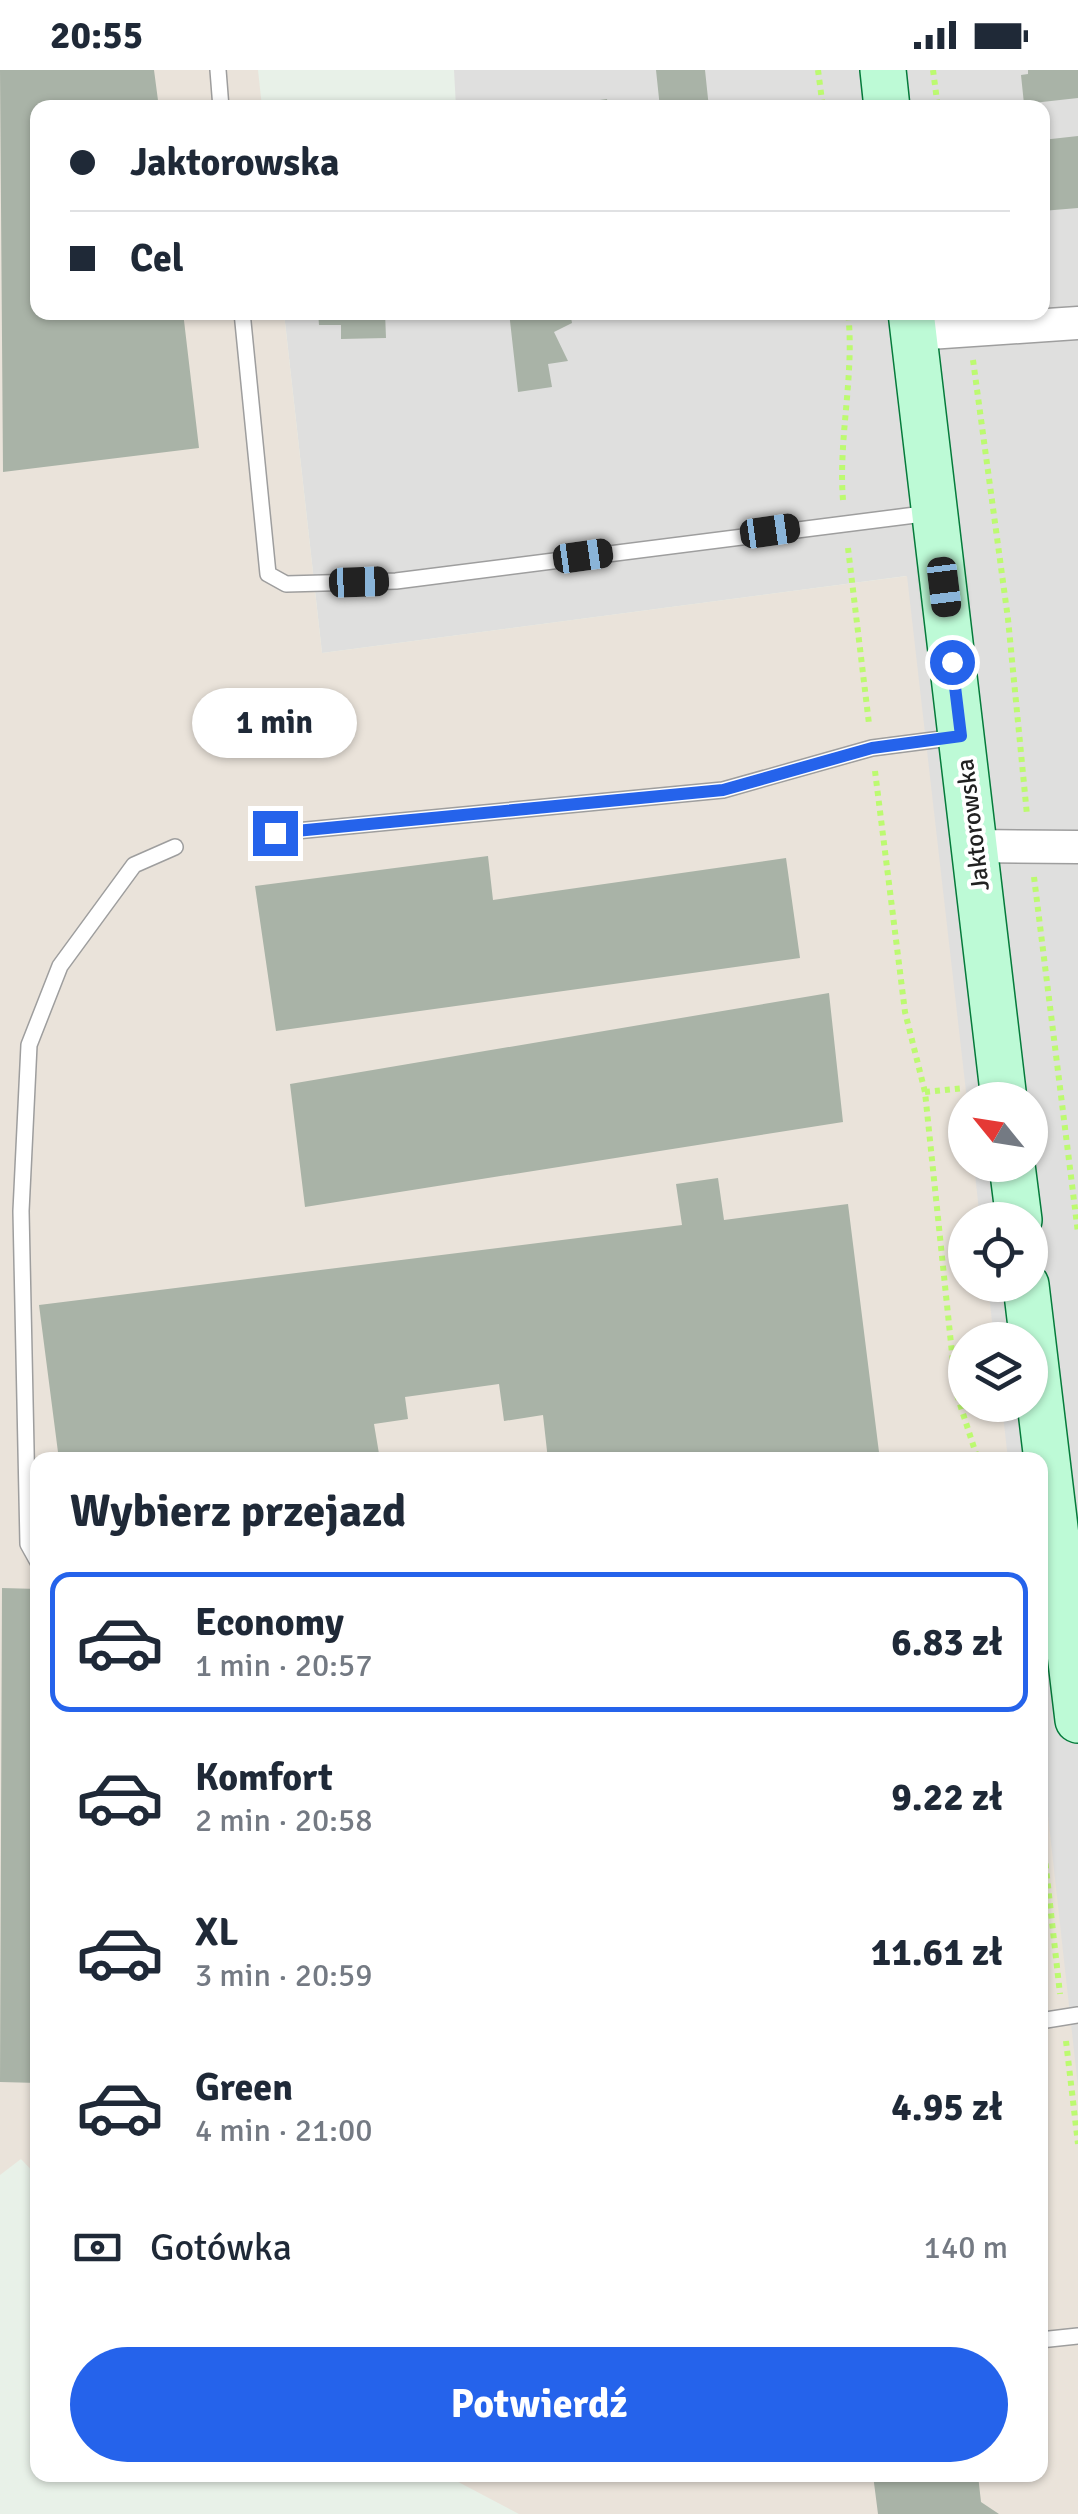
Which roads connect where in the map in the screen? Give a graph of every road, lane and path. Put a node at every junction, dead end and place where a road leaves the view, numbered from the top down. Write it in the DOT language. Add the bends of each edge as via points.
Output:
graph roads {
  1 [pos="218,70"];
  2 [pos="818,70"];
  3 [pos="883,70"];
  4 [pos="933,70"];
  5 [pos="221,100"];
  6 [pos="822,100"];
  7 [pos="886,100"];
  8 [pos="937,100"];
  9 [pos="243,320"];
  10 [pos="848,320"];
  11 [pos="1078,323"];
  12 [pos="912,324"];
  13 [pos="969,329"];
  14 [pos="935,512"];
  15 [pos="845,521"];
  16 [pos="961,736"];
  17 [pos="872,748"];
  18 [pos="275,833"];
  19 [pos="974,846"];
  20 [pos="1030,846"];
  21 [pos="175,847"];
  22 [pos="1078,847"];
  23 [pos="1002,1082"];
  24 [pos="1078,1233"];
  25 [pos="1028,1302"];
  26 [pos="975,1452"];
  27 [pos="1046,1452"];
  28 [pos="1048,1469"];
  29 [pos="30,1548"];
  30 [pos="1078,1720"];
  31 [pos="1048,1868"];
  32 [pos="1070,2017"];
  33 [pos="1078,2144"];
  34 [pos="1078,2336"];
  35 [pos="1048,2339"];
  1 -- 5 [label="lane"];
  2 -- 6 [label="path"];
  3 -- 7 [label="main road"];
  4 -- 8 [label="path"];
  9 -- 15 [label="lane" via="268,574 286,584 396,581"];
  10 -- 15 [label="path" via="840,466"];
  11 -- 13 [label="street"];
  12 -- 13 [label="street"];
  12 -- 14 [label="main road, Jaktorowska"];
  13 -- 20 [label="path"];
  14 -- 15 [label="lane"];
  14 -- 16 [label="main road, Jaktorowska"];
  15 -- 17 [label="path"];
  16 -- 17 [label="lane"];
  16 -- 19 [label="main road, Jaktorowska"];
  17 -- 18 [label="lane" via="723,790"];
  17 -- 26 [label="path" via="904,1012 926,1092 956,1392"];
  19 -- 20 [label="street"];
  19 -- 23 [label="main road, Jaktorowska"];
  20 -- 22 [label="street"];
  20 -- 24 [label="path"];
  21 -- 29 [label="lane" via="134,864 60,966 29,1045 21,1211"];
  25 -- 27 [label="main road"];
  28 -- 30 [label="main road"];
  31 -- 32 [label="path"];
  32 -- 33 [label="path"];
  34 -- 35 [label="lane"];
}
